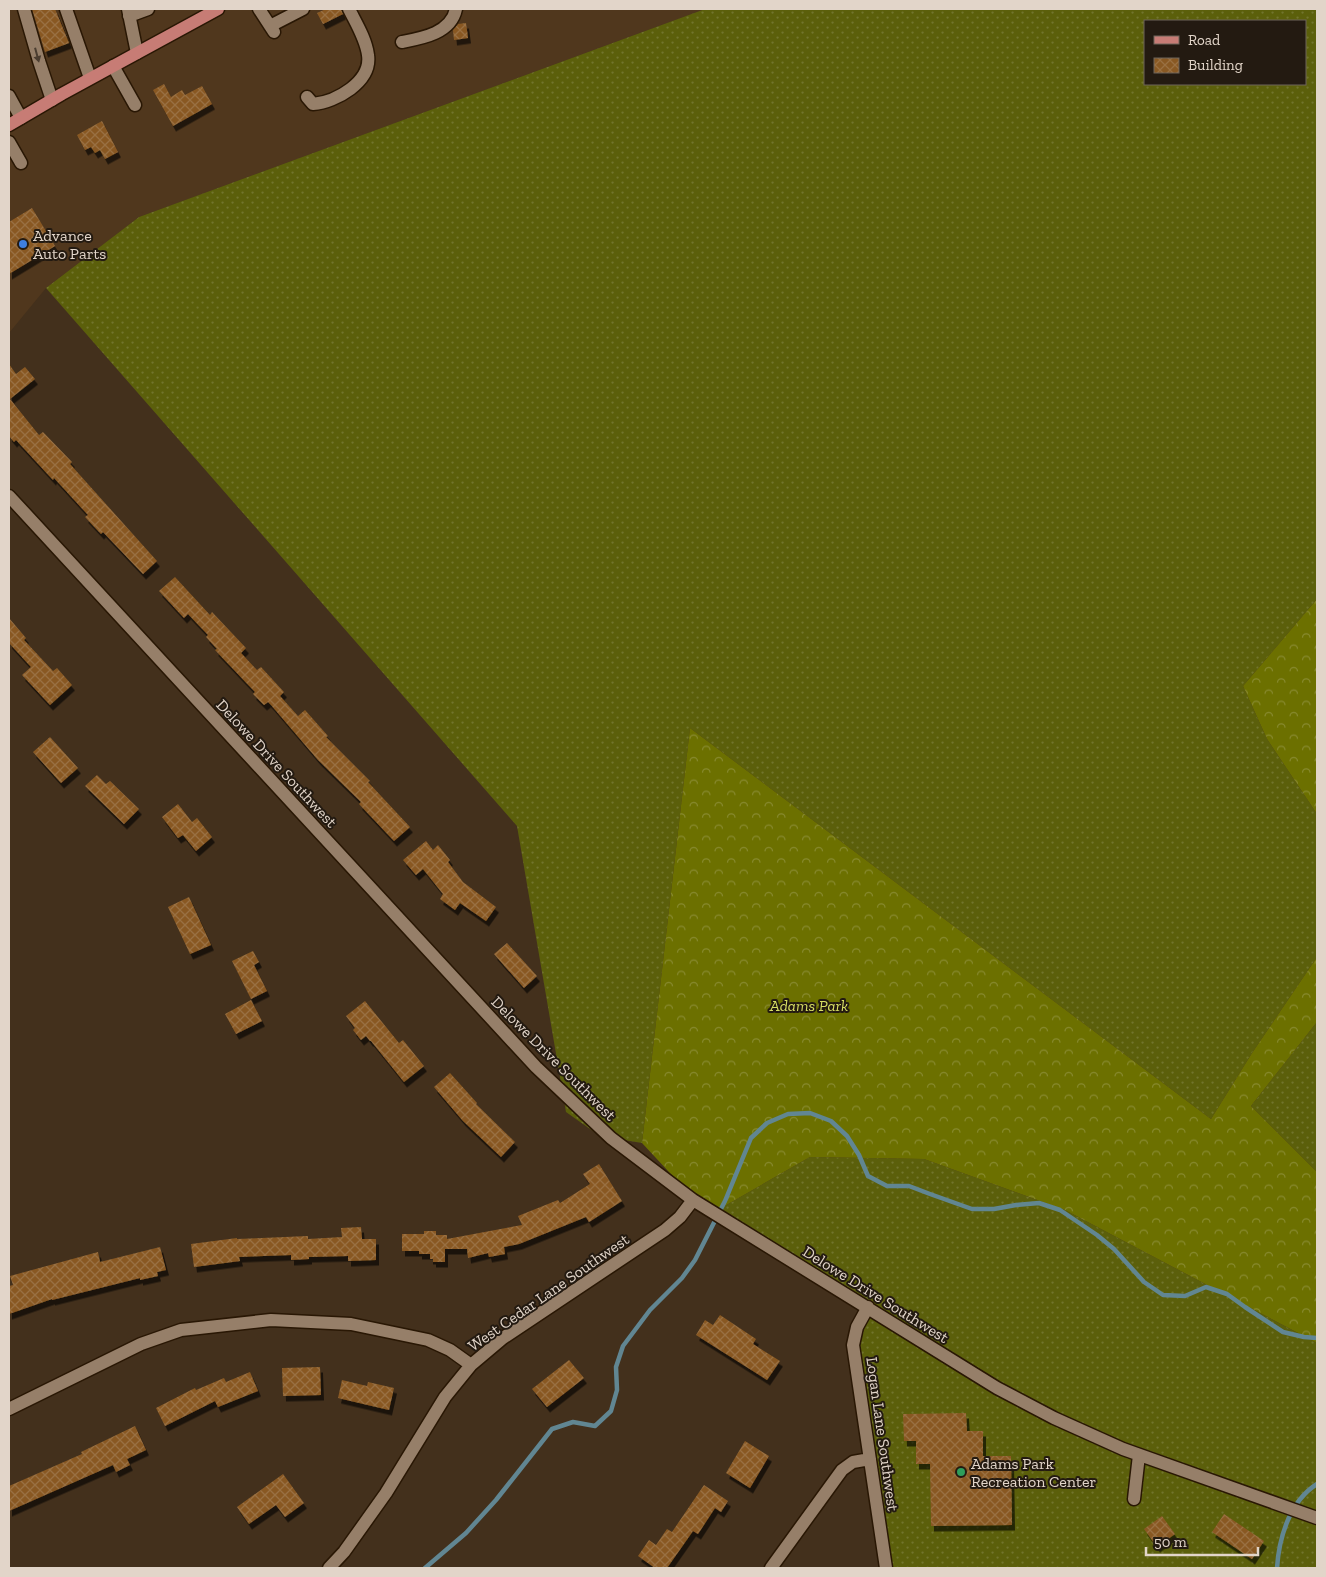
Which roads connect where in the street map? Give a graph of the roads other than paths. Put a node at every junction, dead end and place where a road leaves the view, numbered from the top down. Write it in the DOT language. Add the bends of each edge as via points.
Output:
graph roads {
  1 [pos="24,9"];
  2 [pos="66,9"];
  3 [pos="148,9"];
  4 [pos="259,9"];
  5 [pos="303,9"];
  6 [pos="349,9"];
  7 [pos="456,9"];
  8 [pos="214,10"];
  9 [pos="129,12"];
  10 [pos="402,42"];
  11 [pos="137,53"];
  12 [pos="113,66"];
  13 [pos="90,78"];
  14 [pos="9,96"];
  15 [pos="307,97"];
  16 [pos="52,100"];
  17 [pos="135,105"];
  18 [pos="21,118"];
  19 [pos="9,125"];
  20 [pos="9,142"];
  21 [pos="22,163"];
  22 [pos="9,496"];
  23 [pos="694,1200"];
  24 [pos="868,1307"];
  25 [pos="470,1365"];
  26 [pos="9,1409"];
  27 [pos="1139,1455"];
  28 [pos="870,1459"];
  29 [pos="1134,1499"];
  30 [pos="1317,1518"];
  31 [pos="330,1568"];
  32 [pos="771,1568"];
  33 [pos="886,1568"];
  1 -- 16 [label="street, one-way"];
  2 -- 13 [label="street"];
  3 -- 9 [label="street"];
  4 -- 5 [label="street" via="272,29"];
  6 -- 15 [label="street" via="369,57 366,72 352,89 334,99 313,104"];
  7 -- 10 [label="street" via="438,32"];
  8 -- 11 [label="main road"];
  9 -- 11 [label="street"];
  11 -- 12 [label="main road"];
  12 -- 13 [label="main road"];
  12 -- 17 [label="street"];
  13 -- 16 [label="main road"];
  14 -- 18 [label="street"];
  16 -- 18 [label="main road"];
  18 -- 19 [label="main road"];
  20 -- 21 [label="street"];
  22 -- 23 [label="street, Delowe Drive Southwest" via="536,1067 611,1138"];
  23 -- 24 [label="street, Delowe Drive Southwest"];
  23 -- 25 [label="street, West Cedar Lane Southwest" via="665,1230 502,1338"];
  24 -- 27 [label="street, Delowe Drive Southwest" via="997,1388 1054,1418"];
  24 -- 28 [label="street, Logan Lane Southwest" via="857,1327 853,1345"];
  25 -- 26 [label="street" via="450,1350 428,1340 351,1324 271,1320 181,1330 141,1344"];
  25 -- 31 [label="street, West Cedar Lane Southwest" via="444,1396 386,1492"];
  27 -- 29 [label="street"];
  27 -- 30 [label="street, Delowe Drive Southwest"];
  28 -- 32 [label="street" via="853,1462 842,1470"];
  28 -- 33 [label="street, Logan Lane Southwest"];
}
